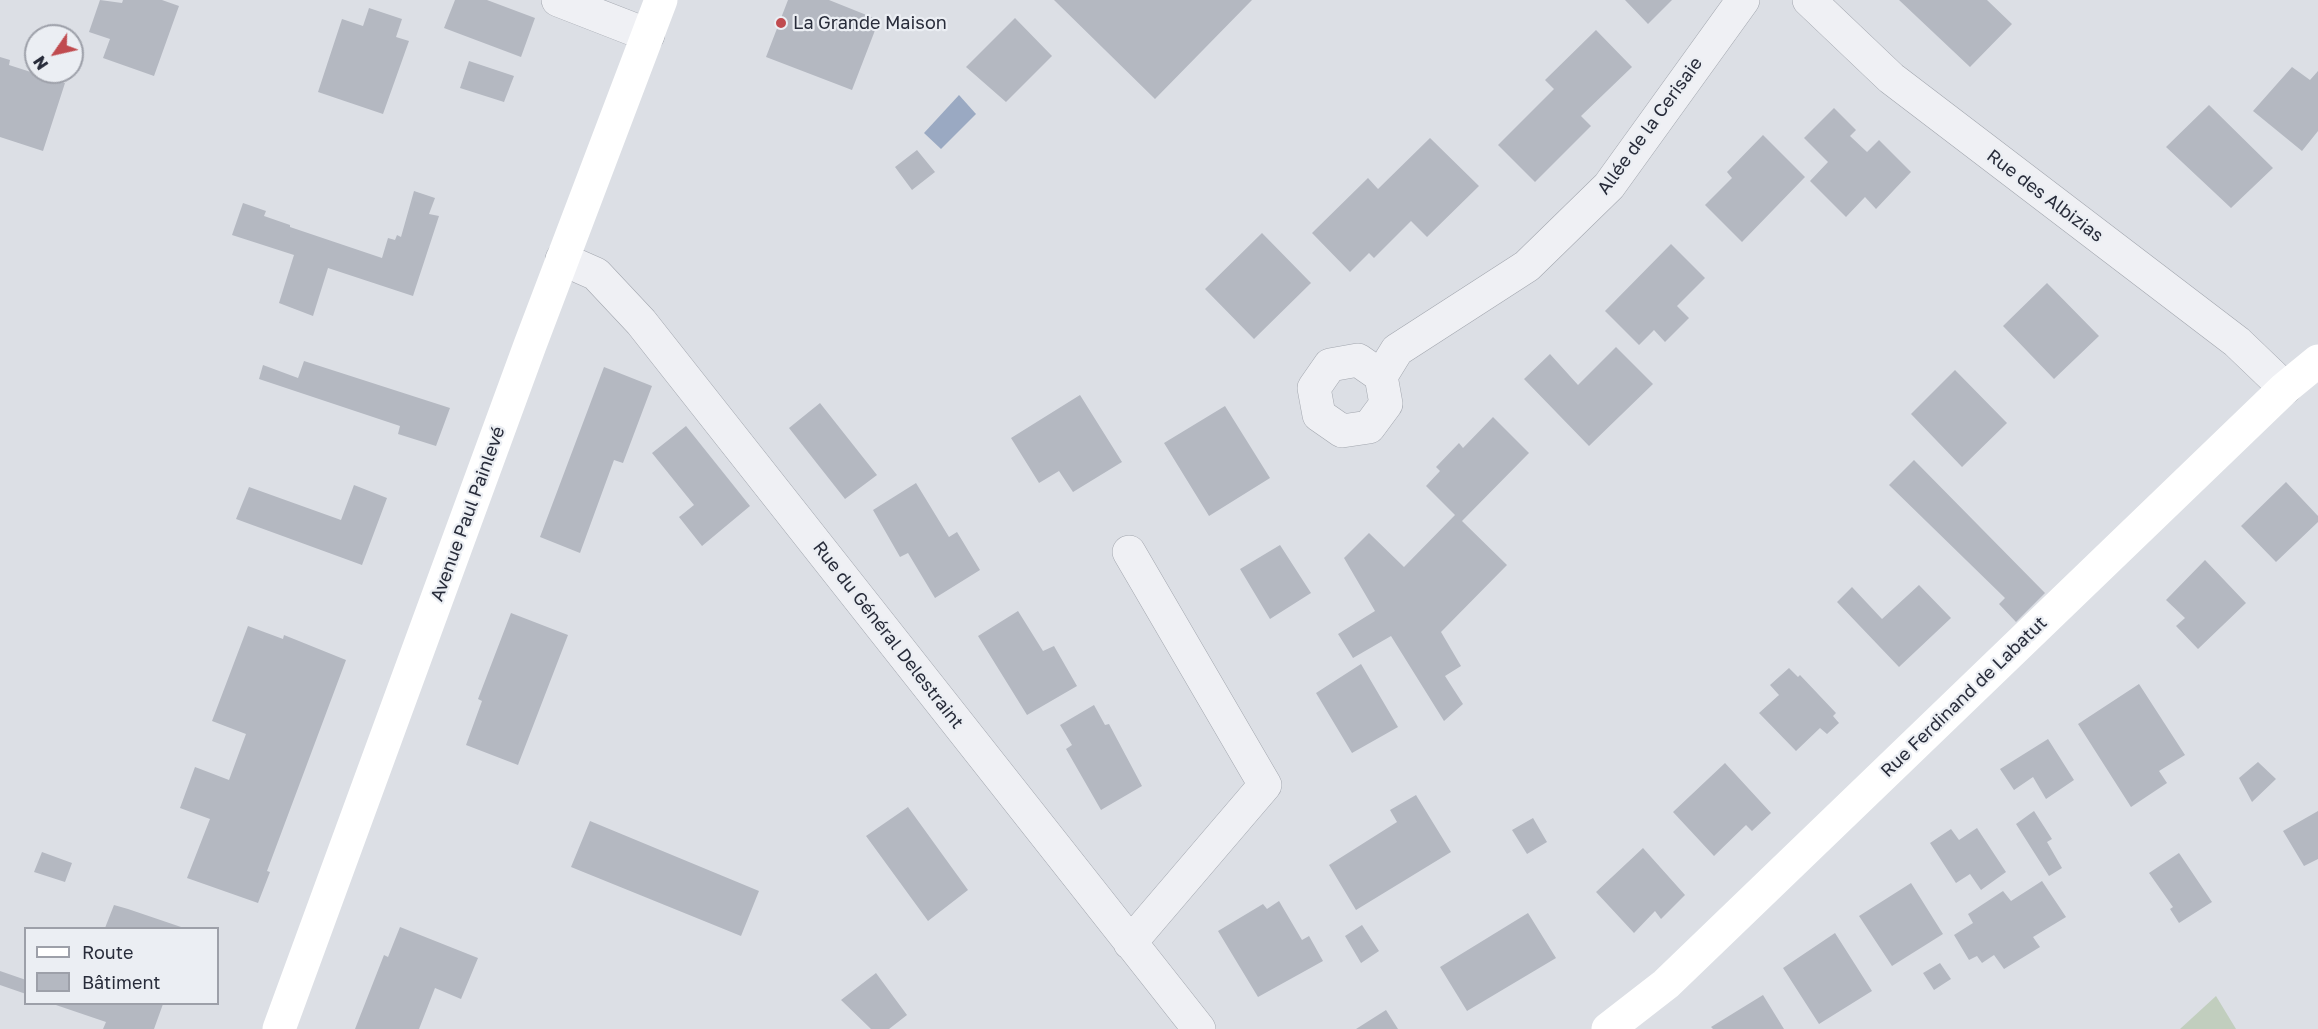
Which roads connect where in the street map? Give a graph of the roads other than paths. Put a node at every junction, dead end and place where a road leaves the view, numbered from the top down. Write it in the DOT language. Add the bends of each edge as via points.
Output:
graph roads {
  1 [pos="558,0"];
  2 [pos="661,0"];
  3 [pos="1743,0"];
  4 [pos="1809,0"];
  5 [pos="648,35"];
  6 [pos="562,259"];
  7 [pos="2318,361"];
  8 [pos="1381,376"];
  9 [pos="2285,388"];
  10 [pos="1130,552"];
  11 [pos="1130,943"];
  12 [pos="279,1029"];
  13 [pos="1199,1029"];
  14 [pos="1608,1029"];
  1 -- 5 [label="street"];
  2 -- 5 [label="main road, Avenue Paul Painlevé"];
  3 -- 8 [label="street, Allée de la Cerisaie" via="1609,186 1527,266 1397,350"];
  4 -- 9 [label="street, Rue des Albizias" via="1892,78 2238,342"];
  5 -- 6 [label="main road, Avenue Paul Painlevé"];
  6 -- 11 [label="street, Rue du Général Delestraint" via="596,274 641,322"];
  6 -- 12 [label="main road, Avenue Paul Painlevé"];
  7 -- 9 [label="main road, Rue Ferdinand de Labatut"];
  9 -- 14 [label="main road, Rue Ferdinand de Labatut" via="1666,984"];
  10 -- 11 [label="street" via="1265,785"];
  11 -- 13 [label="street, Rue du Général Delestraint"];
}
